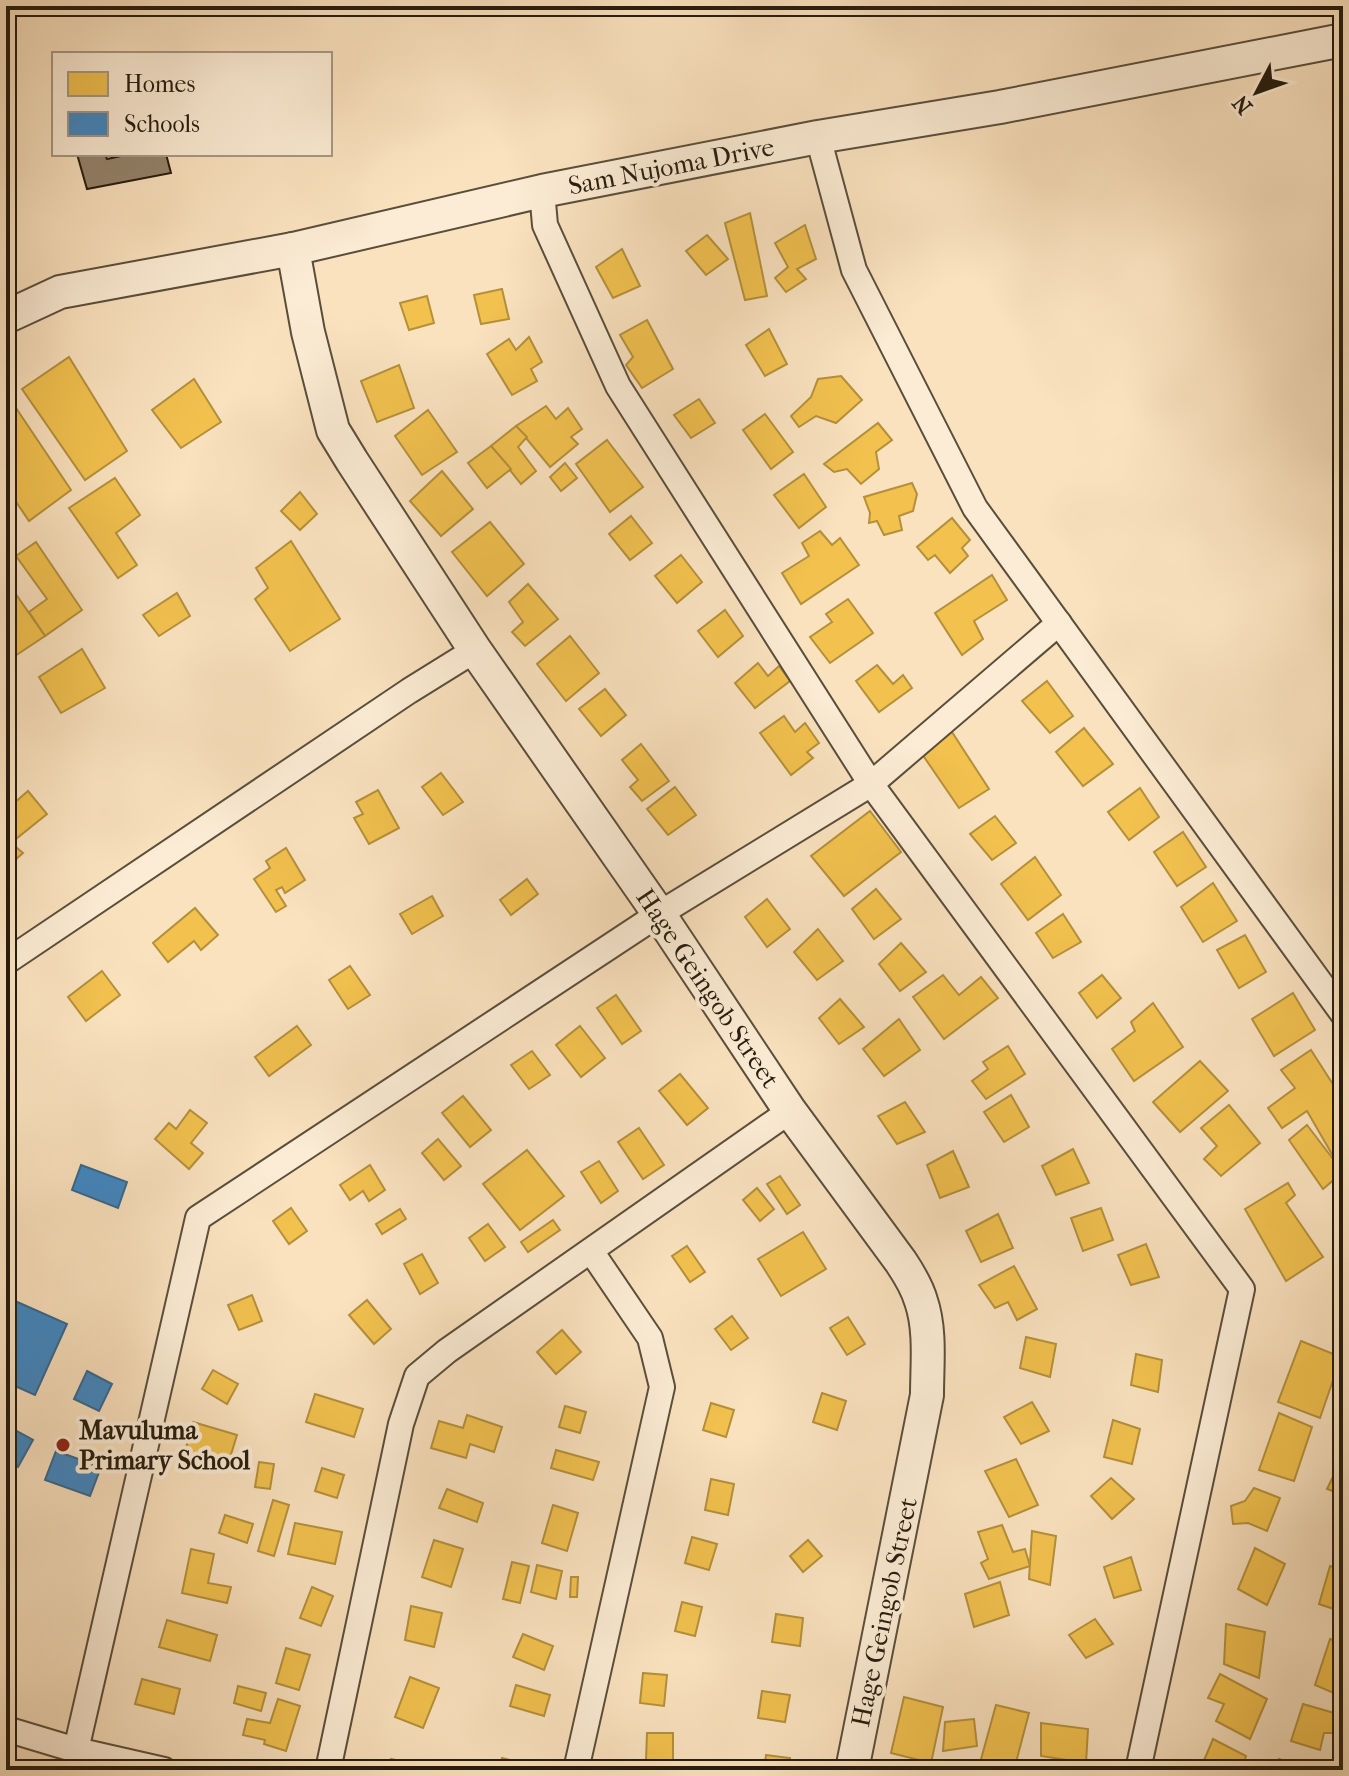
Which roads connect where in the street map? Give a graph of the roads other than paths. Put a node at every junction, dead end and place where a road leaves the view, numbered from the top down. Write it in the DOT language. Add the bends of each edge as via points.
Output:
graph roads {
  1 [pos="1343,40"];
  2 [pos="818,137"];
  3 [pos="542,191"];
  4 [pos="293,249"];
  5 [pos="6,317"];
  6 [pos="1059,623"];
  7 [pos="475,650"];
  8 [pos="871,784"];
  9 [pos="659,914"];
  10 [pos="6,962"];
  11 [pos="1343,1014"];
  12 [pos="790,1111"];
  13 [pos="591,1251"];
  14 [pos="6,1729"];
  15 [pos="76,1750"];
  16 [pos="164,1770"];
  17 [pos="328,1770"];
  18 [pos="576,1770"];
  19 [pos="852,1770"];
  20 [pos="1138,1770"];
  1 -- 2 [label="street, Sam Nujoma Drive"];
  2 -- 3 [label="street, Sam Nujoma Drive"];
  2 -- 6 [label="street" via="854,270 975,508"];
  3 -- 4 [label="street, Sam Nujoma Drive"];
  3 -- 8 [label="street" via="545,225 618,386"];
  4 -- 5 [label="street, Sam Nujoma Drive" via="60,292"];
  4 -- 7 [label="street, Hage Geingob Street" via="333,430"];
  6 -- 8 [label="street"];
  6 -- 11 [label="street"];
  7 -- 9 [label="street, Hage Geingob Street"];
  7 -- 10 [label="street"];
  8 -- 9 [label="street"];
  8 -- 20 [label="street" via="1242,1289"];
  9 -- 12 [label="street, Hage Geingob Street"];
  9 -- 15 [label="street" via="198,1218"];
  12 -- 13 [label="street"];
  12 -- 19 [label="street, Hage Geingob Street" via="911,1277 922,1303 928,1342 925,1408"];
  13 -- 17 [label="street" via="417,1376 401,1424"];
  13 -- 18 [label="street" via="650,1338 662,1387"];
  14 -- 15 [label="street"];
  15 -- 16 [label="street"];
}
